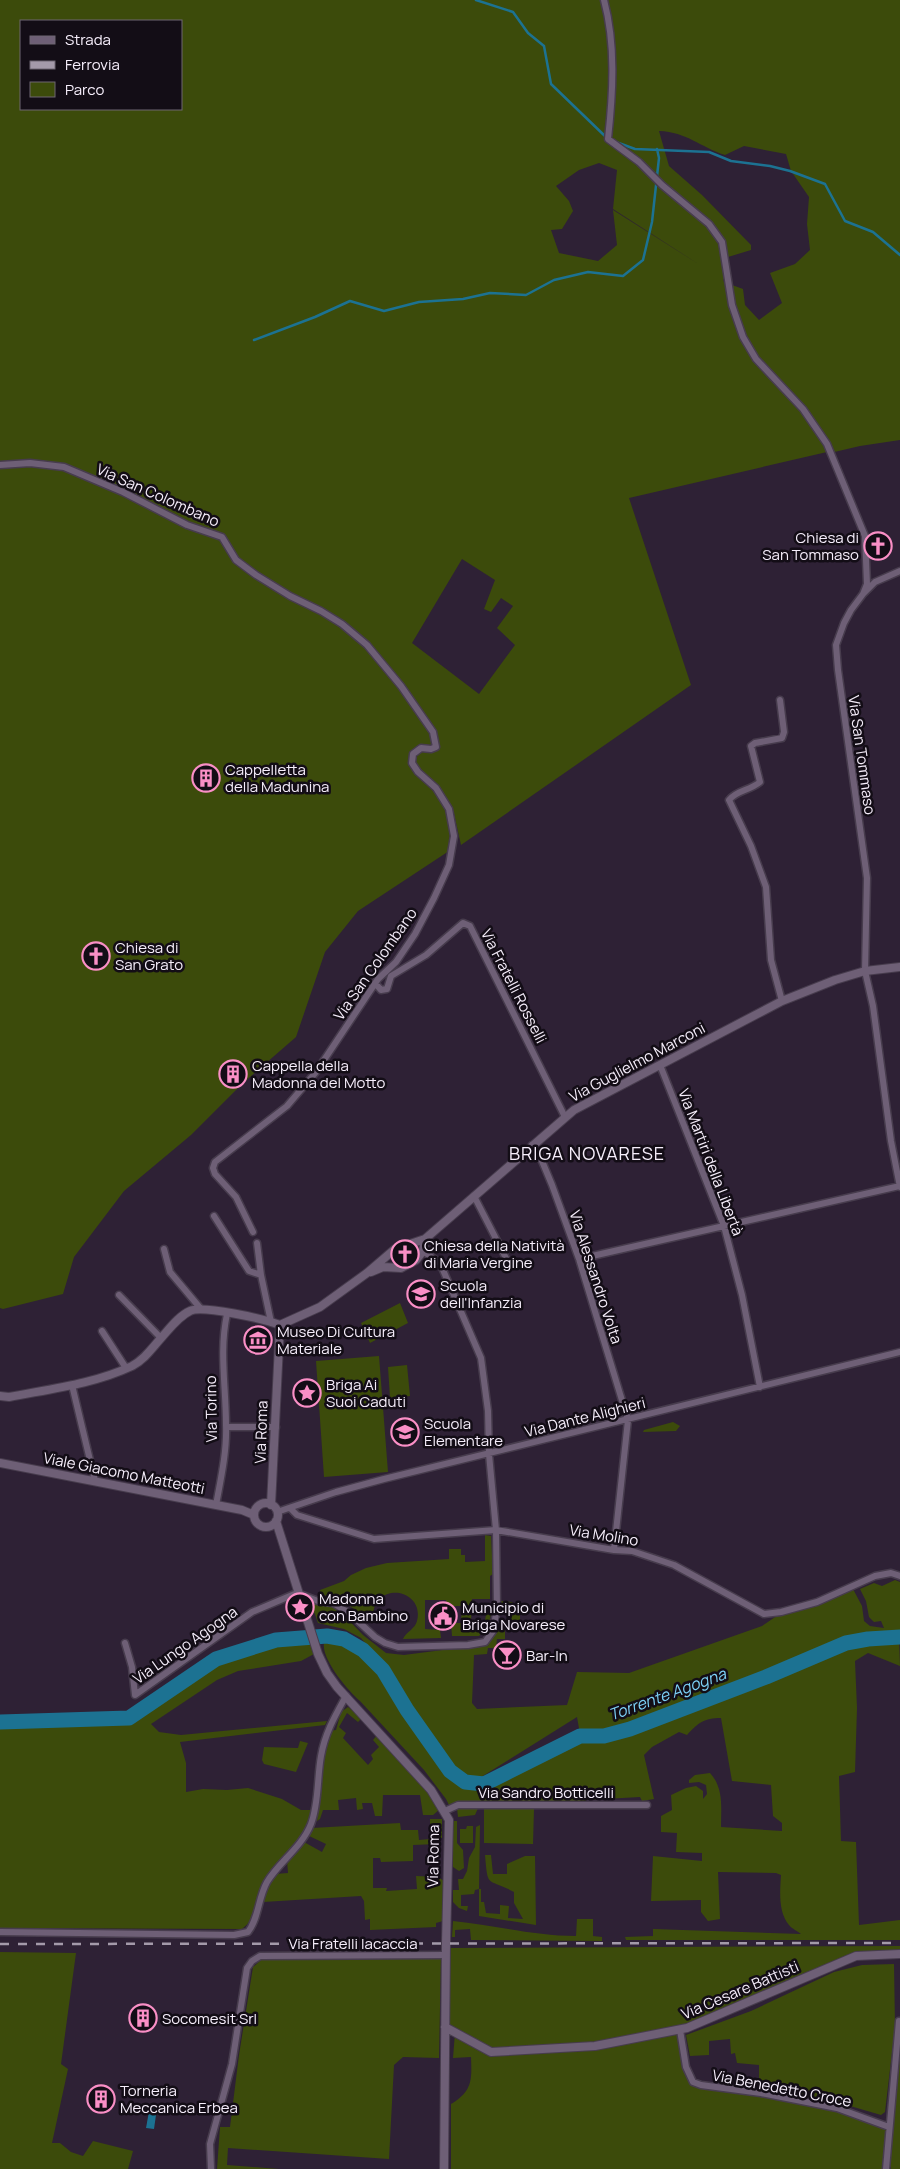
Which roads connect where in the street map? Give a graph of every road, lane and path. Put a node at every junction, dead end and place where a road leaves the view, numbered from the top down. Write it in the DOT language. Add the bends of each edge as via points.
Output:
graph roads {
  1 [pos="604,0"];
  2 [pos="0,465"];
  3 [pos="900,570"];
  4 [pos="863,594"];
  5 [pos="780,700"];
  6 [pos="900,967"];
  7 [pos="865,972"];
  8 [pos="375,983"];
  9 [pos="782,1001"];
  10 [pos="660,1065"];
  11 [pos="565,1117"];
  12 [pos="532,1145"];
  13 [pos="900,1187"];
  14 [pos="474,1196"];
  15 [pos="214,1216"];
  16 [pos="724,1226"];
  17 [pos="253,1232"];
  18 [pos="425,1239"];
  19 [pos="257,1243"];
  20 [pos="164,1249"];
  21 [pos="423,1251"];
  22 [pos="579,1259"];
  23 [pos="508,1264"];
  24 [pos="367,1274"];
  25 [pos="261,1275"];
  26 [pos="119,1295"];
  27 [pos="201,1309"];
  28 [pos="227,1314"];
  29 [pos="271,1322"];
  30 [pos="280,1325"];
  31 [pos="102,1331"];
  32 [pos="161,1338"];
  33 [pos="900,1352"];
  34 [pos="126,1368"];
  35 [pos="72,1385"];
  36 [pos="760,1387"];
  37 [pos="0,1396"];
  38 [pos="628,1420"];
  39 [pos="276,1426"];
  40 [pos="226,1427"];
  41 [pos="489,1454"];
  42 [pos="0,1463"];
  43 [pos="95,1481"];
  44 [pos="216,1504"];
  45 [pos="271,1505"];
  46 [pos="290,1508"];
  47 [pos="256,1511"];
  48 [pos="277,1512"];
  49 [pos="274,1524"];
  50 [pos="496,1530"];
  51 [pos="614,1550"];
  52 [pos="900,1576"];
  53 [pos="297,1593"];
  54 [pos="125,1643"];
  55 [pos="346,1696"];
  56 [pos="647,1805"];
  57 [pos="445,1811"];
  58 [pos="0,1932"];
  59 [pos="900,1954"];
  60 [pos="446,1955"];
  61 [pos="899,2022"];
  62 [pos="445,2027"];
  63 [pos="680,2030"];
  64 [pos="889,2127"];
  65 [pos="211,2169"];
  66 [pos="444,2169"];
  67 [pos="886,2169"];
  1 -- 4 [label="street" via="609,18 613,78 608,139 709,224 722,242 728,288 742,336 756,359 803,409 827,444 865,536 867,584"];
  2 -- 8 [label="street, Via San Colombano" via="30,463 64,467 123,492 187,525 222,537 236,560 256,575 342,624 367,645 401,686 433,732 436,747 431,750 421,748 413,754 412,762 436,788 449,809 454,836 449,865 419,927 396,962"];
  3 -- 4 [label="street, Via San Tommaso" via="875,582"];
  4 -- 7 [label="street, Via San Tommaso" via="844,623 836,645 867,878"];
  5 -- 9 [label="street" via="782,738 752,746 760,782 735,793 729,800 766,887 772,960"];
  6 -- 7 [label="street, Via Guglielmo Marconi"];
  7 -- 9 [label="street, Via Guglielmo Marconi" via="834,980"];
  7 -- 13 [label="street, Via San Tommaso"];
  8 -- 11 [label="street, Via Fratelli Rosselli" via="381,990 387,989 391,976 426,955 463,923 470,926"];
  8 -- 17 [label="street, Via San Colombano" via="316,1072 287,1106 214,1162 215,1174 236,1197"];
  9 -- 10 [label="street, Via Guglielmo Marconi"];
  10 -- 11 [label="street, Via Guglielmo Marconi"];
  10 -- 16 [label="street, Via Martiri della Libertà"];
  11 -- 12 [label="street, Via Guglielmo Marconi"];
  12 -- 14 [label="street, Via Guglielmo Marconi"];
  12 -- 22 [label="street, Via Alessandro Volta" via="549,1177"];
  13 -- 16 [label="street"];
  14 -- 18 [label="street, Via Guglielmo Marconi"];
  14 -- 23 [label="street"];
  15 -- 25 [label="street" via="248,1271"];
  16 -- 22 [label="street"];
  16 -- 36 [label="street, Via Martiri della Libertà"];
  18 -- 21 [label="street"];
  18 -- 24 [label="street, Via Guglielmo Marconi" via="395,1250"];
  19 -- 25 [label="street"];
  20 -- 27 [label="street" via="170,1272"];
  21 -- 24 [label="street, Via Guglielmo Marconi" via="416,1260 401,1268 383,1267"];
  21 -- 41 [label="street" via="440,1263 481,1358 488,1410"];
  22 -- 38 [label="street, Via Alessandro Volta"];
  24 -- 30 [label="street, Via Guglielmo Marconi" via="320,1307"];
  25 -- 29 [label="street"];
  26 -- 32 [label="street"];
  27 -- 28 [label="street" via="215,1309"];
  27 -- 32 [label="street" via="180,1318"];
  28 -- 29 [label="street"];
  28 -- 40 [label="street, Via Torino" via="222,1338"];
  29 -- 30 [label="street"];
  30 -- 39 [label="street, Via Roma"];
  31 -- 34 [label="street"];
  32 -- 34 [label="street" via="146,1356"];
  33 -- 36 [label="street, Via Dante Alighieri"];
  34 -- 35 [label="street"];
  35 -- 37 [label="street"];
  35 -- 43 [label="street"];
  36 -- 38 [label="street, Via Dante Alighieri"];
  38 -- 41 [label="street, Via Dante Alighieri"];
  38 -- 51 [label="street"];
  39 -- 40 [label="street"];
  39 -- 45 [label="street, Via Roma"];
  40 -- 44 [label="street, Via Torino" via="224,1462"];
  41 -- 46 [label="street, Via Dante Alighieri" via="336,1492"];
  41 -- 50 [label="street"];
  42 -- 43 [label="street, Viale Giacomo Matteotti"];
  43 -- 44 [label="street, Viale Giacomo Matteotti"];
  44 -- 47 [label="street, Viale Giacomo Matteotti"];
  45 -- 47 [label="street" via="263,1504"];
  45 -- 48 [label="street"];
  46 -- 48 [label="street, Via Dante Alighieri"];
  46 -- 50 [label="street, Via Molino" via="296,1515 374,1539"];
  47 -- 49 [label="street" via="260,1525"];
  48 -- 49 [label="street"];
  49 -- 53 [label="street, Via Roma"];
  50 -- 51 [label="street, Via Molino"];
  50 -- 53 [label="street" via="496,1622 485,1642 398,1647 376,1637 333,1603"];
  51 -- 52 [label="street, Via Molino" via="632,1551 674,1566 764,1614 816,1602 875,1576 891,1573"];
  53 -- 54 [label="street, Via Lungo Agogna" via="252,1612 135,1695"];
  53 -- 55 [label="street, Via Roma" via="327,1673"];
  55 -- 57 [label="street, Via Roma" via="431,1790"];
  55 -- 58 [label="street" via="329,1725 321,1755 311,1824 267,1883 253,1927 248,1932 234,1935"];
  56 -- 57 [label="street, Via Sandro Botticelli" via="458,1805"];
  57 -- 60 [label="street, Via Roma" via="449,1820"];
  59 -- 63 [label="street, Via Cesare Battisti" via="844,1960 717,2017"];
  60 -- 62 [label="street, Via Roma"];
  60 -- 65 [label="street, Via Fratelli Iacaccia" via="260,1956 252,1960 247,1968 232,2064 210,2144"];
  61 -- 64 [label="street"];
  62 -- 63 [label="street, Via Cesare Battisti" via="491,2052 595,2046"];
  62 -- 66 [label="street, Via Roma"];
  63 -- 64 [label="street, Via Benedetto Croce" via="686,2067 693,2082 837,2108"];
  64 -- 67 [label="street"];
}
